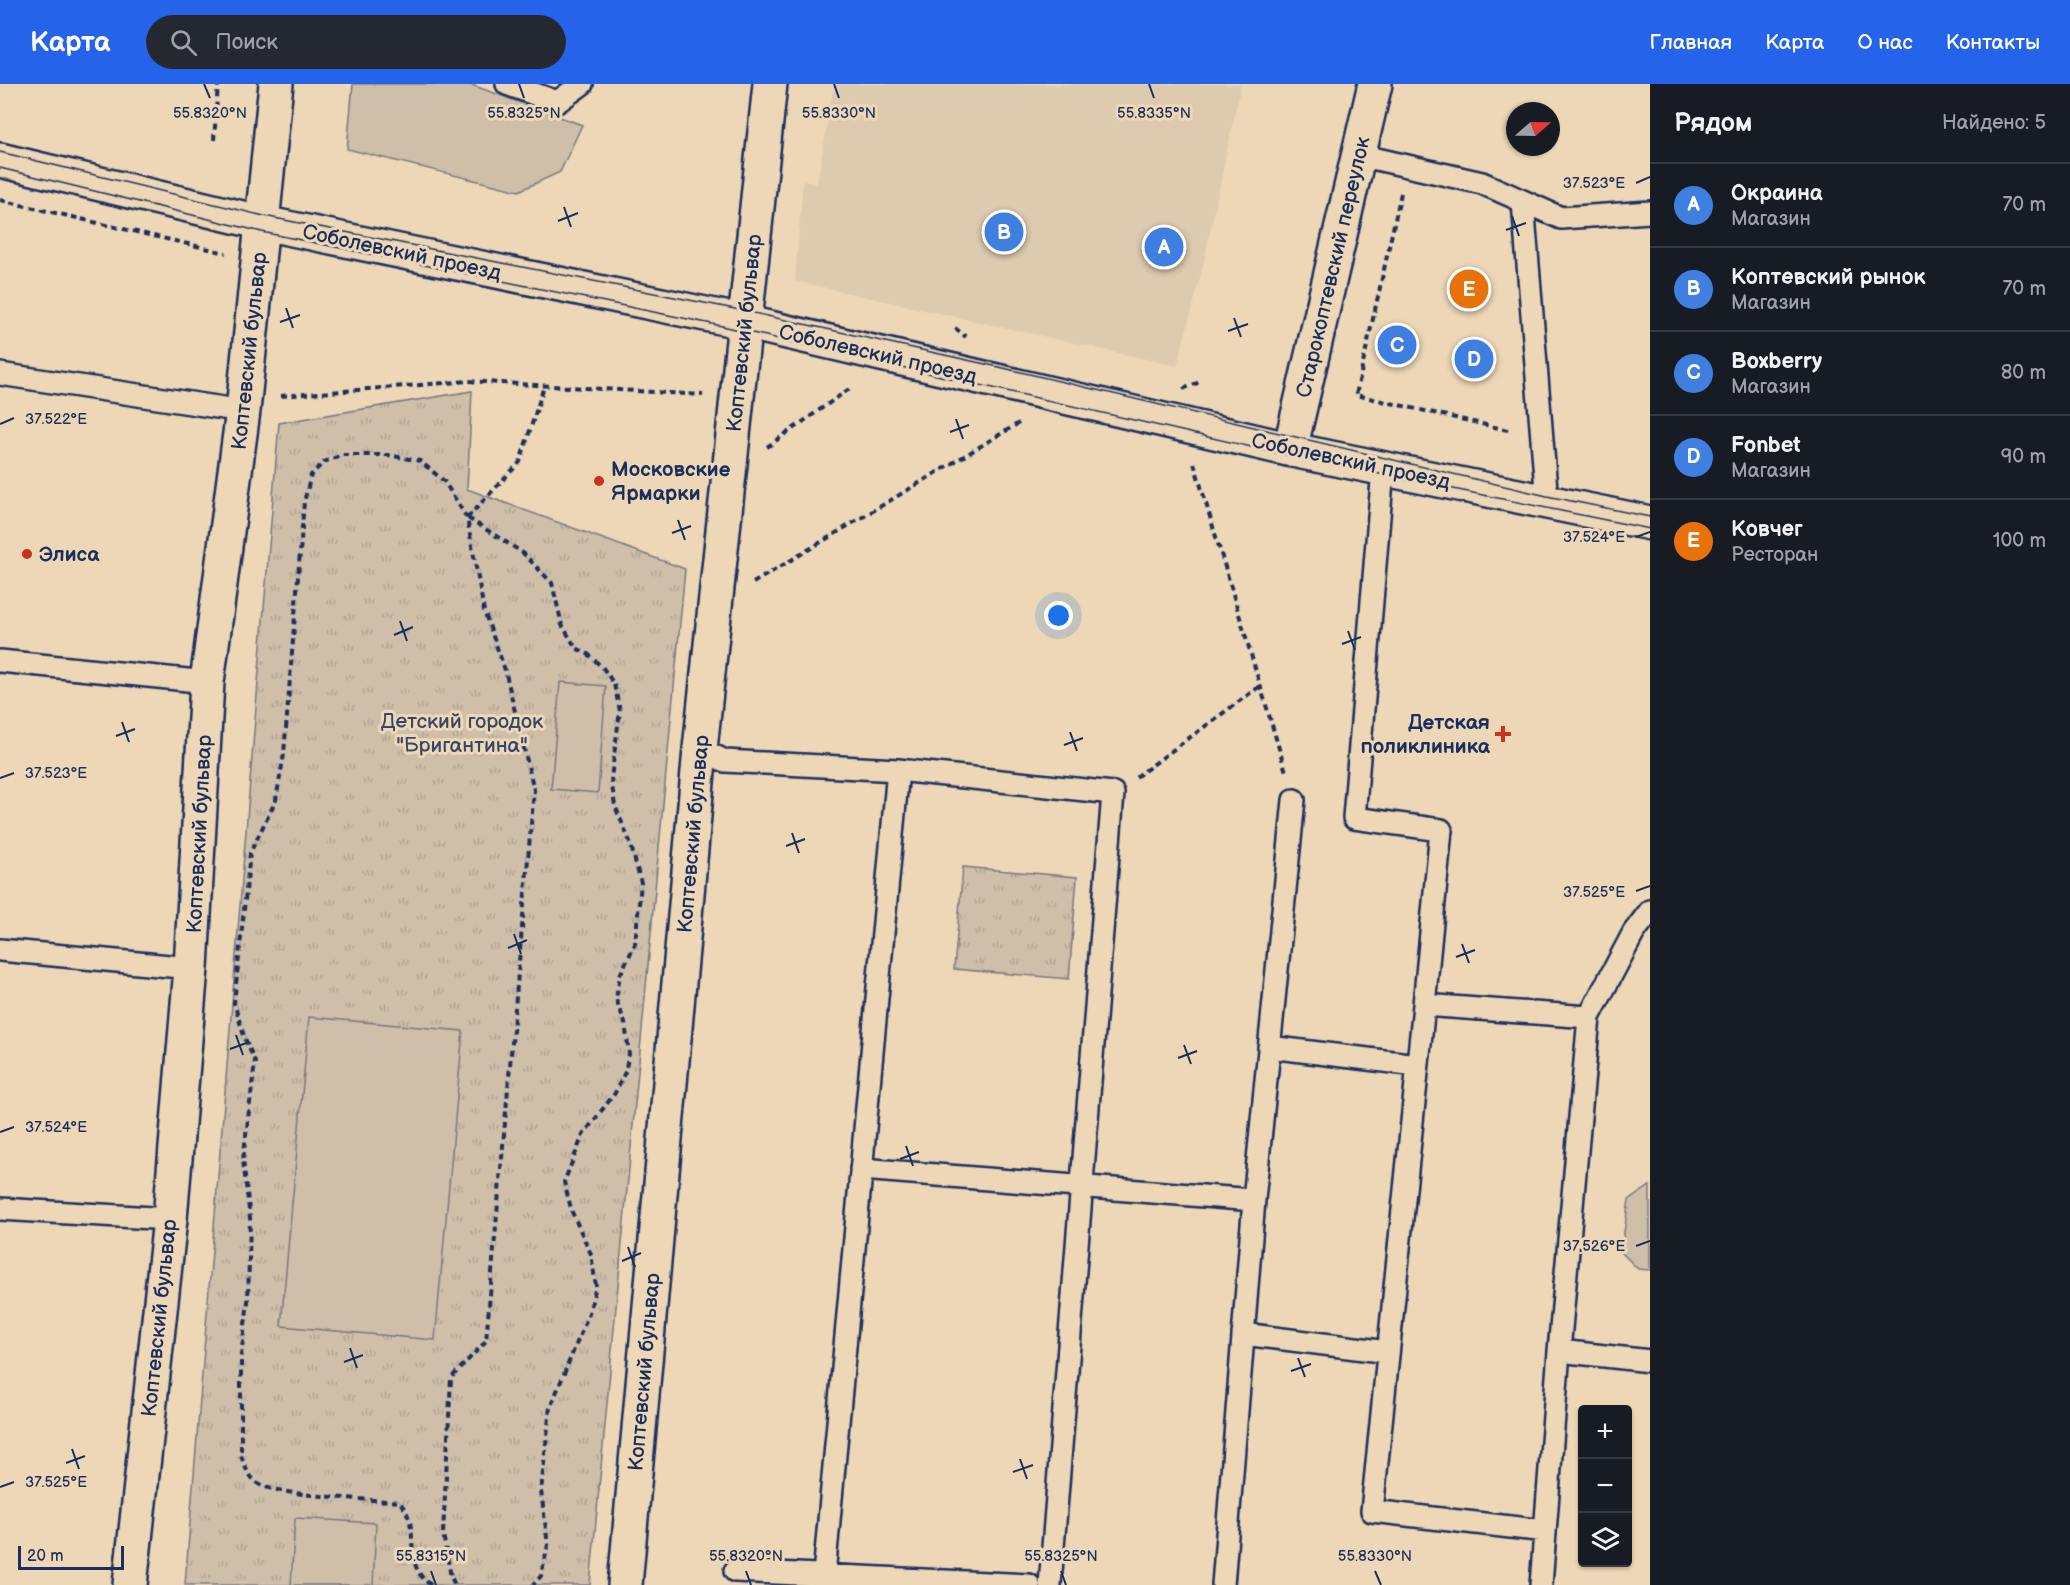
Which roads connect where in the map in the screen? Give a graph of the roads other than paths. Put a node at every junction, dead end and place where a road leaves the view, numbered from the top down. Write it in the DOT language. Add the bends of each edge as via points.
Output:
graph roads {
  1 [pos="276,84"];
  2 [pos="507,84"];
  3 [pos="582,84"];
  4 [pos="770,84"];
  5 [pos="1375,84"];
  6 [pos="1359,155"];
  7 [pos="0,160"];
  8 [pos="1523,202"];
  9 [pos="1650,212"];
  10 [pos="263,223"];
  11 [pos="744,322"];
  12 [pos="0,374"];
  13 [pos="243,411"];
  14 [pos="1292,450"];
  15 [pos="1383,468"];
  16 [pos="1547,502"];
  17 [pos="1650,523"];
  18 [pos="0,661"];
  19 [pos="207,682"];
  20 [pos="700,748"];
  21 [pos="898,770"];
  22 [pos="1294,800"];
  23 [pos="1650,911"];
  24 [pos="0,950"];
  25 [pos="191,968"];
  26 [pos="1424,1005"];
  27 [pos="1589,1017"];
  28 [pos="1269,1047"];
  29 [pos="1418,1065"];
  30 [pos="861,1168"];
  31 [pos="1082,1186"];
  32 [pos="1254,1200"];
  33 [pos="0,1209"];
  34 [pos="170,1219"];
  35 [pos="1243,1334"];
  36 [pos="1388,1352"];
  37 [pos="1559,1352"];
  38 [pos="1650,1361"];
  39 [pos="1545,1531"];
  40 [pos="735,1571"];
  41 [pos="824,1575"];
  42 [pos="130,1585"];
  43 [pos="625,1585"];
  44 [pos="1029,1585"];
  45 [pos="1050,1585"];
  46 [pos="1223,1585"];
  47 [pos="1540,1585"];
  1 -- 10 [label="street, Коптевский бульвар"];
  2 -- 3 [label="lane" via="557,102"];
  4 -- 11 [label="street, Коптевский бульвар"];
  5 -- 6 [label="street, Старокоптевский переулок"];
  6 -- 8 [label="lane" via="1482,183"];
  6 -- 14 [label="street, Старокоптевский переулок"];
  7 -- 10 [label="street, Соболевский проезд"];
  8 -- 9 [label="lane" via="1561,218"];
  8 -- 16 [label="lane"];
  10 -- 11 [label="street, Соболевский проезд"];
  10 -- 13 [label="street, Коптевский бульвар"];
  11 -- 14 [label="street, Соболевский проезд"];
  11 -- 20 [label="street, Коптевский бульвар"];
  12 -- 13 [label="lane"];
  13 -- 19 [label="street, Коптевский бульвар"];
  14 -- 15 [label="street, Соболевский проезд"];
  15 -- 16 [label="street, Соболевский проезд"];
  15 -- 26 [label="lane" via="1354,818 1441,830"];
  16 -- 17 [label="street, Соболевский проезд"];
  18 -- 19 [label="lane"];
  19 -- 25 [label="street, Коптевский бульвар"];
  20 -- 21 [label="lane" via="725,761"];
  20 -- 43 [label="street, Коптевский бульвар"];
  21 -- 30 [label="lane"];
  21 -- 31 [label="lane" via="1113,794"];
  22 -- 28 [label="lane"];
  23 -- 27 [label="lane" via="1634,932"];
  24 -- 25 [label="lane"];
  25 -- 34 [label="street, Коптевский бульвар"];
  26 -- 27 [label="lane"];
  26 -- 29 [label="lane"];
  27 -- 37 [label="lane"];
  28 -- 29 [label="lane"];
  28 -- 32 [label="lane"];
  29 -- 36 [label="lane"];
  30 -- 31 [label="lane"];
  30 -- 41 [label="lane"];
  31 -- 32 [label="lane"];
  31 -- 45 [label="lane"];
  32 -- 35 [label="lane"];
  33 -- 34 [label="lane"];
  34 -- 42 [label="street, Коптевский бульвар"];
  35 -- 36 [label="lane"];
  35 -- 46 [label="lane"];
  36 -- 39 [label="lane" via="1372,1511"];
  37 -- 38 [label="lane"];
  37 -- 39 [label="lane"];
  39 -- 47 [label="lane"];
  40 -- 41 [label="lane"];
  41 -- 44 [label="lane"];
}
